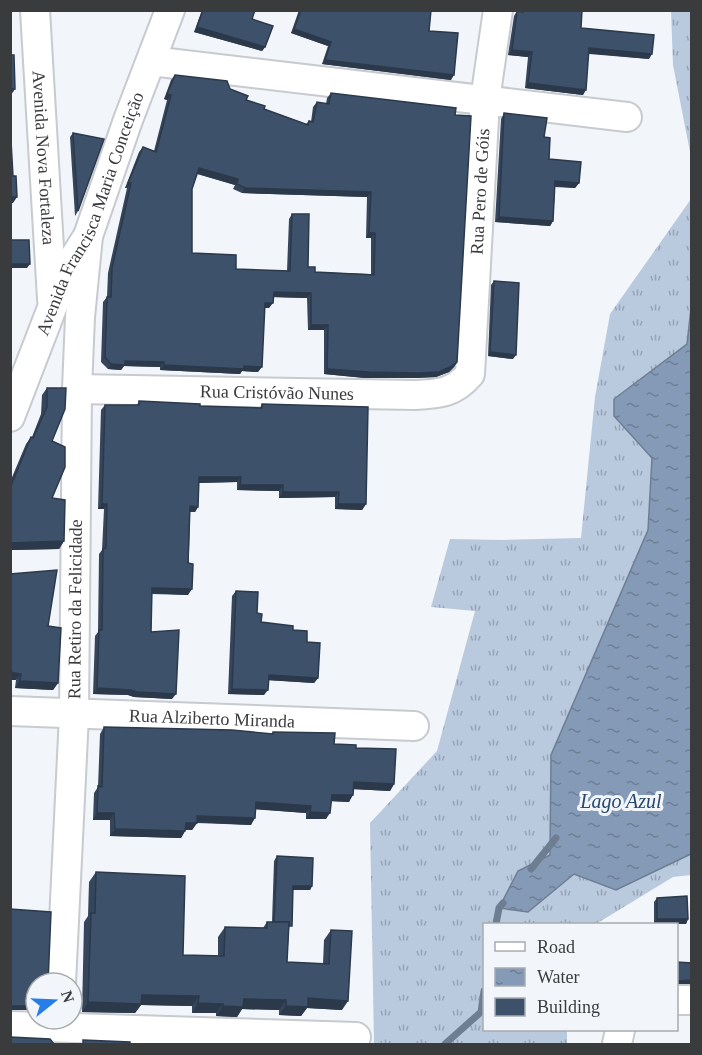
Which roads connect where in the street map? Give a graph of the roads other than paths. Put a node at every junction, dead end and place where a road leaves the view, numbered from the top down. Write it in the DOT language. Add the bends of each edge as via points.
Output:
graph roads {
  1 [pos="35,10"];
  2 [pos="170,10"];
  3 [pos="498,10"];
  4 [pos="151,61"];
  5 [pos="485,100"];
  6 [pos="627,117"];
  7 [pos="88,236"];
  8 [pos="52,307"];
  9 [pos="470,374"];
  10 [pos="77,389"];
  11 [pos="10,417"];
  12 [pos="10,711"];
  13 [pos="74,715"];
  14 [pos="414,726"];
  15 [pos="62,971"];
  16 [pos="59,1031"];
  17 [pos="356,1037"];
  1 -- 8 [label="street, Avenida Nova Fortaleza"];
  2 -- 4 [label="street, Avenida Francisca Maria Conceição"];
  3 -- 5 [label="street, Rua Pero de Góis"];
  4 -- 5 [label="street"];
  4 -- 7 [label="street, Avenida Francisca Maria Conceição"];
  5 -- 6 [label="street"];
  5 -- 9 [label="street, Rua Pero de Góis"];
  7 -- 8 [label="street, Avenida Francisca Maria Conceição" via="67,269"];
  7 -- 10 [label="street, Rua Retiro da Felicidade"];
  8 -- 11 [label="street, Avenida Francisca Maria Conceição"];
  9 -- 10 [label="street, Rua Cristóvão Nunes" via="456,388 415,395"];
  10 -- 13 [label="street, Rua Retiro da Felicidade"];
  12 -- 13 [label="street, Rua Alziberto Miranda"];
  13 -- 14 [label="street, Rua Alziberto Miranda"];
  13 -- 15 [label="street, Rua Retiro da Felicidade"];
  16 -- 17 [label="street"];
}
